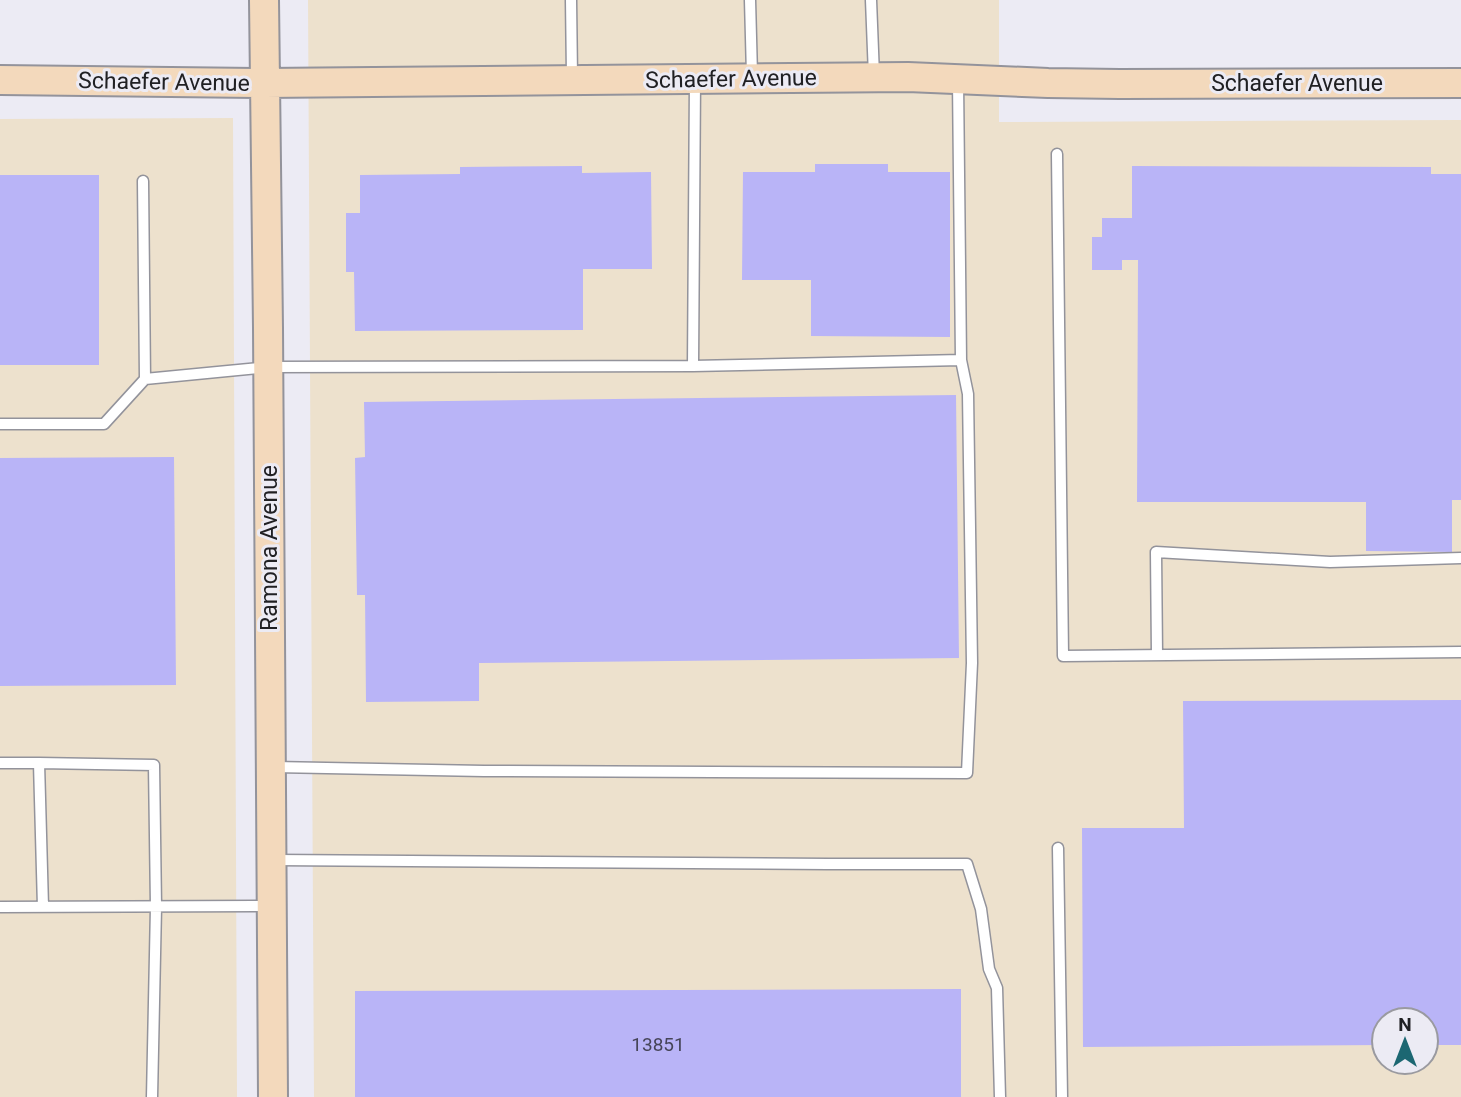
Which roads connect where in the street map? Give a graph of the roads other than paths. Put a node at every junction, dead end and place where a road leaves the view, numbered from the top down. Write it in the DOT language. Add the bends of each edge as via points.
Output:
graph roads {
  1 [pos="264,0"];
  2 [pos="571,0"];
  3 [pos="750,0"];
  4 [pos="871,0"];
  5 [pos="874,77"];
  6 [pos="695,79"];
  7 [pos="752,79"];
  8 [pos="958,79"];
  9 [pos="0,80"];
  10 [pos="572,80"];
  11 [pos="265,83"];
  12 [pos="1461,83"];
  13 [pos="1058,154"];
  14 [pos="143,181"];
  15 [pos="961,360"];
  16 [pos="693,366"];
  17 [pos="268,367"];
  18 [pos="145,379"];
  19 [pos="0,424"];
  20 [pos="1461,558"];
  21 [pos="1461,652"];
  22 [pos="1157,655"];
  23 [pos="0,763"];
  24 [pos="39,763"];
  25 [pos="270,767"];
  26 [pos="1058,848"];
  27 [pos="271,860"];
  28 [pos="156,906"];
  29 [pos="271,906"];
  30 [pos="0,907"];
  31 [pos="43,907"];
  32 [pos="152,1097"];
  33 [pos="273,1097"];
  34 [pos="1000,1097"];
  35 [pos="1062,1097"];
  1 -- 11 [label="street, Ramona Avenue"];
  2 -- 10 [label="lane"];
  3 -- 7 [label="lane"];
  4 -- 5 [label="lane"];
  5 -- 7 [label="street, Schaefer Avenue"];
  5 -- 8 [label="street, Schaefer Avenue"];
  6 -- 7 [label="street, Schaefer Avenue"];
  6 -- 10 [label="street, Schaefer Avenue"];
  6 -- 16 [label="lane"];
  8 -- 12 [label="street, Schaefer Avenue" via="1120,84"];
  8 -- 15 [label="lane"];
  9 -- 11 [label="street, Schaefer Avenue"];
  10 -- 11 [label="street, Schaefer Avenue"];
  11 -- 17 [label="street, Ramona Avenue"];
  13 -- 22 [label="lane" via="1063,656"];
  14 -- 18 [label="lane"];
  15 -- 16 [label="lane"];
  15 -- 25 [label="lane" via="968,394 972,663 967,773"];
  16 -- 17 [label="lane"];
  17 -- 18 [label="lane"];
  17 -- 25 [label="street, Ramona Avenue"];
  18 -- 19 [label="lane" via="104,424"];
  20 -- 22 [label="lane" via="1330,562 1156,552"];
  21 -- 22 [label="lane"];
  23 -- 24 [label="lane"];
  24 -- 28 [label="lane" via="154,765"];
  24 -- 31 [label="lane"];
  25 -- 27 [label="street, Ramona Avenue"];
  26 -- 35 [label="lane"];
  27 -- 29 [label="street, Ramona Avenue"];
  27 -- 34 [label="lane" via="967,864 997,988"];
  28 -- 29 [label="lane"];
  28 -- 31 [label="lane"];
  28 -- 32 [label="lane"];
  29 -- 33 [label="street, Ramona Avenue"];
  30 -- 31 [label="lane"];
}
